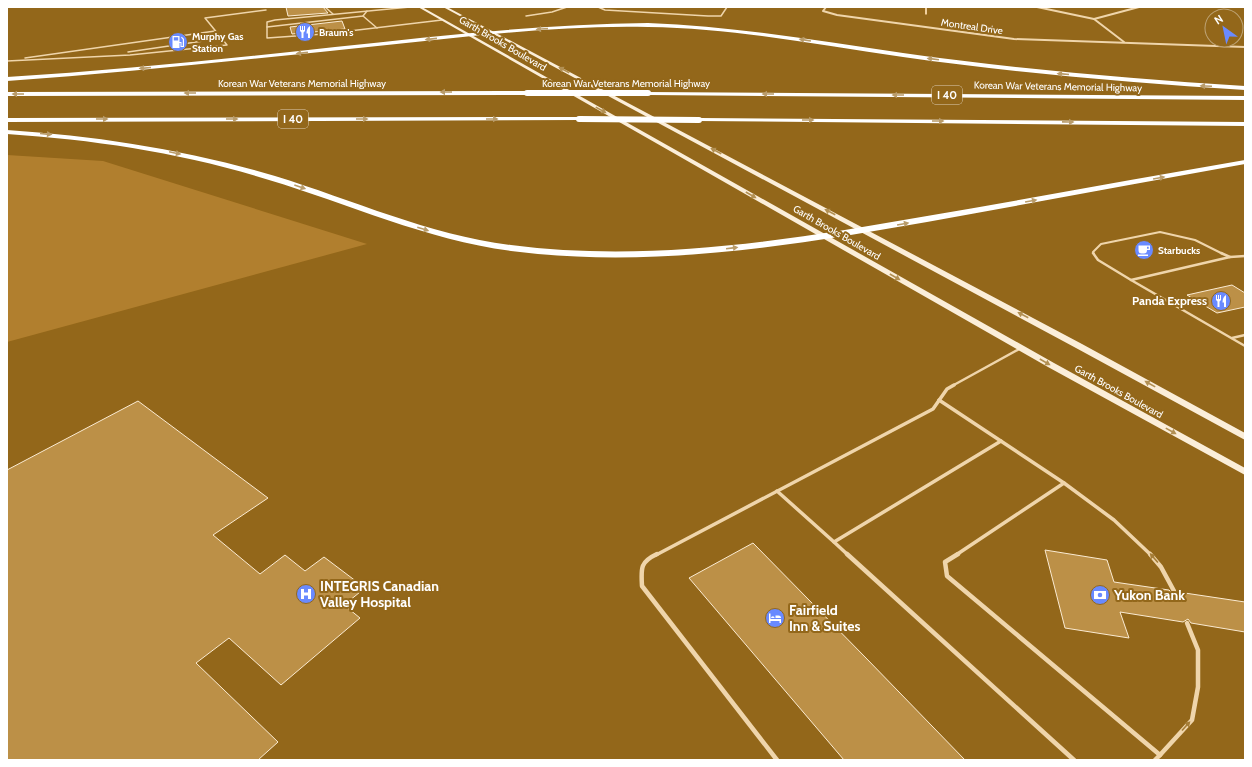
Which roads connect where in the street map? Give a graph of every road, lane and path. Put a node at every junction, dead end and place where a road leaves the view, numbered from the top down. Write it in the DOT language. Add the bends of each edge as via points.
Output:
graph roads {
  1 [pos="263,7"];
  2 [pos="326,7"];
  3 [pos="410,7"];
  4 [pos="420,7"];
  5 [pos="445,7"];
  6 [pos="516,7"];
  7 [pos="521,7"];
  8 [pos="567,7"];
  9 [pos="598,7"];
  10 [pos="727,7"];
  11 [pos="826,7"];
  12 [pos="1037,7"];
  13 [pos="1139,7"];
  14 [pos="367,11"];
  15 [pos="333,14"];
  16 [pos="363,16"];
  17 [pos="526,16"];
  18 [pos="1094,19"];
  19 [pos="442,20"];
  20 [pos="267,27"];
  21 [pos="378,28"];
  22 [pos="215,31"];
  23 [pos="495,33"];
  24 [pos="197,34"];
  25 [pos="470,35"];
  26 [pos="177,37"];
  27 [pos="161,39"];
  28 [pos="179,40"];
  29 [pos="146,41"];
  30 [pos="163,42"];
  31 [pos="1124,42"];
  32 [pos="122,44"];
  33 [pos="147,45"];
  34 [pos="1245,47"];
  35 [pos="128,52"];
  36 [pos="130,55"];
  37 [pos="7,61"];
  38 [pos="7,79"];
  39 [pos="1245,88"];
  40 [pos="7,94"];
  41 [pos="1245,98"];
  42 [pos="7,120"];
  43 [pos="1245,124"];
  44 [pos="7,132"];
  45 [pos="1245,162"];
  46 [pos="865,230"];
  47 [pos="825,237"];
  48 [pos="1245,256"];
  49 [pos="1230,257"];
  50 [pos="1131,280"];
  51 [pos="1245,335"];
  52 [pos="1232,338"];
  53 [pos="1245,346"];
  54 [pos="1021,348"];
  55 [pos="939,400"];
  56 [pos="1245,437"];
  57 [pos="1001,440"];
  58 [pos="1245,472"];
  59 [pos="1064,483"];
  60 [pos="778,491"];
  61 [pos="834,542"];
  62 [pos="1174,591"];
  63 [pos="1187,623"];
  64 [pos="1160,755"];
  65 [pos="777,760"];
  66 [pos="1074,760"];
  67 [pos="1155,760"];
  1 -- 22 [label="lane" via="266,10 205,18"];
  2 -- 15 [label="lane"];
  3 -- 14 [label="lane"];
  4 -- 19 [label="street, Garth Brooks Boulevard"];
  5 -- 23 [label="street, Garth Brooks Boulevard"];
  6 -- 7 [label="lane"];
  8 -- 17 [label="lane"];
  9 -- 10 [label="lane" via="604,10 721,16"];
  11 -- 31 [label="street, Montreal Drive" via="823,11 837,14 1014,39"];
  12 -- 18 [label="street"];
  13 -- 18 [label="street"];
  14 -- 15 [label="lane"];
  14 -- 16 [label="lane"];
  15 -- 20 [label="lane" via="275,20 267,22"];
  16 -- 20 [label="lane"];
  16 -- 21 [label="lane"];
  18 -- 31 [label="street"];
  19 -- 21 [label="lane"];
  19 -- 25 [label="street, Garth Brooks Boulevard"];
  20 -- 21 [label="lane" via="267,38"];
  22 -- 24 [label="lane"];
  22 -- 36 [label="lane" via="227,46"];
  23 -- 25 [label="highway"];
  39 -- 23 [label="highway, one-way" via="1036,72 703,28 617,25"];
  46 -- 23 [label="street, Garth Brooks Boulevard, one-way"];
  24 -- 26 [label="lane"];
  24 -- 35 [label="lane" via="203,41"];
  25 -- 38 [label="highway, one-way" via="198,63"];
  25 -- 47 [label="street, Garth Brooks Boulevard, one-way"];
  26 -- 27 [label="lane"];
  26 -- 28 [label="lane"];
  27 -- 29 [label="lane"];
  27 -- 30 [label="lane"];
  29 -- 32 [label="lane"];
  29 -- 33 [label="lane"];
  31 -- 34 [label="street"];
  32 -- 35 [label="lane"];
  32 -- 37 [label="lane"];
  35 -- 36 [label="lane"];
  36 -- 37 [label="lane"];
  41 -- 40 [label="highway, Korean War Veterans Memorial Highway / I 40, one-way, bridge" via="648,93"];
  42 -- 43 [label="highway, I 40, one-way, bridge" via="578,119"];
  44 -- 47 [label="highway, one-way" via="79,138 179,153 274,179 440,234 509,247 586,254 694,253"];
  46 -- 45 [label="highway, one-way"];
  46 -- 47 [label="highway"];
  56 -- 46 [label="street, Garth Brooks Boulevard, one-way"];
  47 -- 54 [label="street, Garth Brooks Boulevard, one-way"];
  48 -- 49 [label="lane"];
  49 -- 50 [label="lane"];
  49 -- 50 [label="lane" via="1195,240 1160,232 1100,244 1093,252 1098,260"];
  50 -- 52 [label="lane"];
  51 -- 52 [label="lane"];
  52 -- 53 [label="lane"];
  54 -- 55 [label="lane" via="947,389"];
  54 -- 58 [label="street, Garth Brooks Boulevard, one-way"];
  55 -- 57 [label="lane"];
  55 -- 60 [label="lane" via="933,409"];
  57 -- 59 [label="lane"];
  57 -- 61 [label="lane"];
  62 -- 59 [label="lane, one-way" via="1160,566 1138,540"];
  59 -- 64 [label="lane" via="945,562 947,576"];
  60 -- 61 [label="lane"];
  60 -- 65 [label="lane" via="647,559 640,569 642,586"];
  61 -- 66 [label="lane"];
  64 -- 63 [label="lane, one-way" via="1192,720 1198,687 1198,650"];
  64 -- 67 [label="lane"];
}
